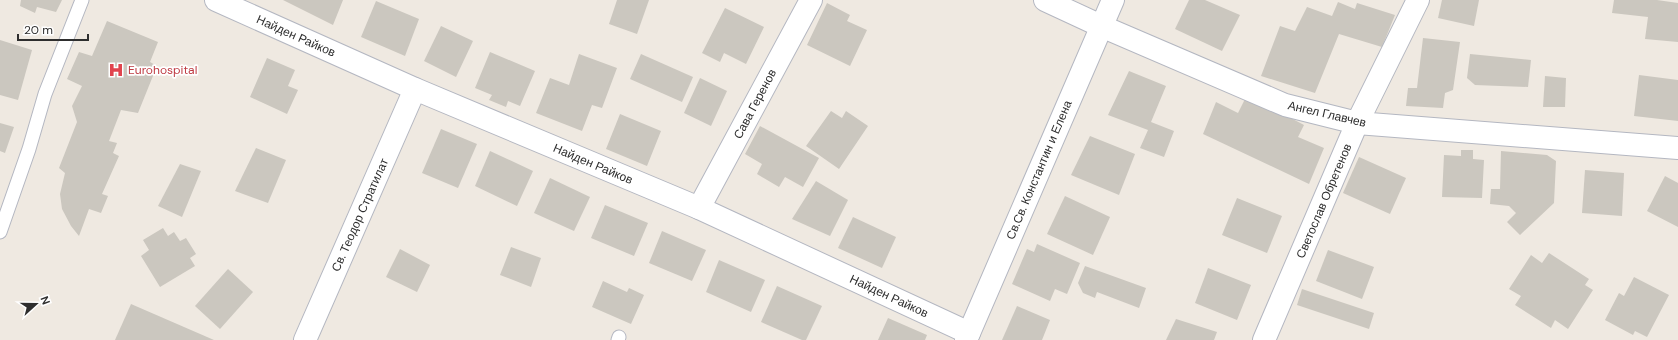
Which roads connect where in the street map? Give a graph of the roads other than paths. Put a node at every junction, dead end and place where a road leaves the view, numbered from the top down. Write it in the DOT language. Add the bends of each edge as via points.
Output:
graph roads {
  1 [pos="82,0"];
  2 [pos="811,0"];
  3 [pos="1045,0"];
  4 [pos="1113,0"];
  5 [pos="1418,0"];
  6 [pos="222,1"];
  7 [pos="1101,26"];
  8 [pos="416,90"];
  9 [pos="1357,123"];
  10 [pos="1678,148"];
  11 [pos="699,208"];
  12 [pos="0,232"];
  13 [pos="967,336"];
  14 [pos="305,340"];
  15 [pos="1264,340"];
  1 -- 12 [label="lane" via="45,94"];
  2 -- 11 [label="street, Сава Геренов"];
  3 -- 7 [label="street, Ангел Главчев"];
  4 -- 7 [label="street, Св.Св. Константин и Елена"];
  5 -- 9 [label="street, Светослав Обретенов"];
  6 -- 8 [label="street, Найден Райков"];
  7 -- 9 [label="street, Ангел Главчев" via="1285,105"];
  7 -- 13 [label="street, Св.Св. Константин и Елена"];
  8 -- 11 [label="street, Найден Райков"];
  8 -- 14 [label="street, Св. Теодор Стратилат"];
  9 -- 10 [label="street, Ангел Главчев"];
  9 -- 15 [label="street, Светослав Обретенов"];
  11 -- 13 [label="street, Найден Райков"];
}
